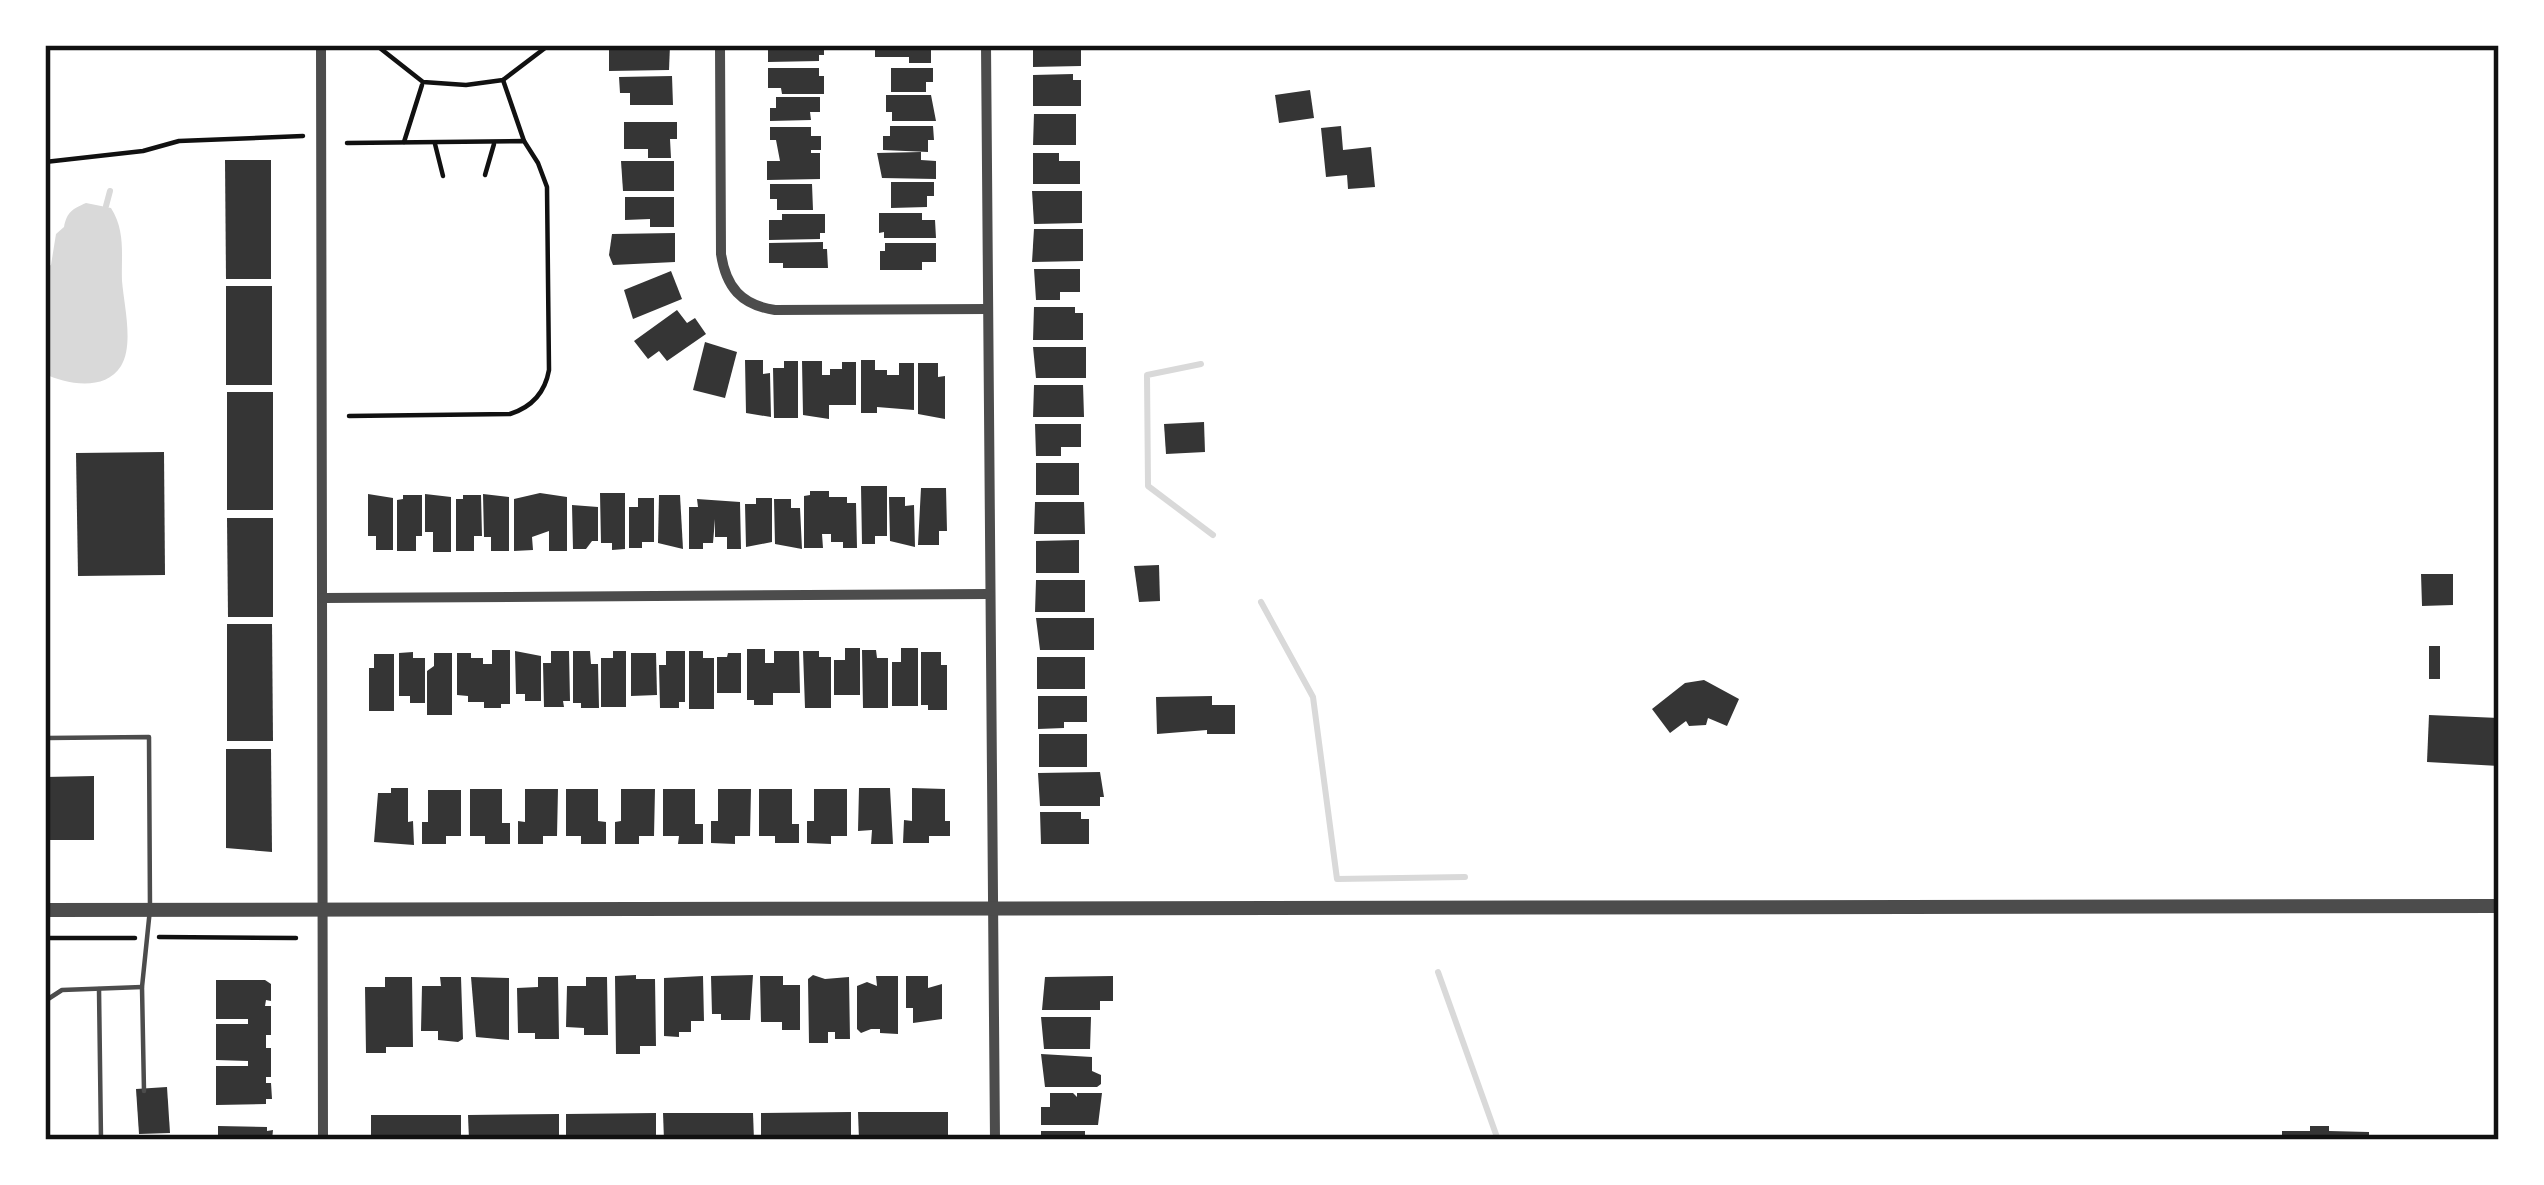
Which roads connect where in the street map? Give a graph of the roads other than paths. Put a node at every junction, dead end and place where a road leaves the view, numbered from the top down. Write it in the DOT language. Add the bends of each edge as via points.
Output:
graph roads {
  1 [pos="321,45"];
  2 [pos="720,45"];
  3 [pos="986,45"];
  4 [pos="988,309"];
  5 [pos="989,594"];
  6 [pos="323,598"];
  7 [pos="45,666"];
  8 [pos="994,906"];
  9 [pos="2499,906"];
  10 [pos="150,908"];
  11 [pos="323,908"];
  12 [pos="45,910"];
  13 [pos="142,987"];
  14 [pos="99,989"];
  15 [pos="45,1001"];
  16 [pos="144,1090"];
  17 [pos="101,1140"];
  18 [pos="323,1140"];
  19 [pos="995,1140"];
  1 -- 6 [label="street"];
  2 -- 4 [label="street" via="721,254 738,295 775,310"];
  3 -- 4 [label="street"];
  4 -- 5 [label="street"];
  5 -- 6 [label="street"];
  5 -- 8 [label="street"];
  6 -- 11 [label="street"];
  7 -- 10 [label="lane" via="47,738 149,737"];
  8 -- 9 [label="street"];
  8 -- 11 [label="street"];
  8 -- 19 [label="street"];
  10 -- 11 [label="street"];
  10 -- 12 [label="street"];
  10 -- 13 [label="lane"];
  11 -- 18 [label="street"];
  13 -- 14 [label="lane"];
  13 -- 16 [label="lane"];
  14 -- 15 [label="lane" via="62,990"];
  14 -- 17 [label="lane"];
}
